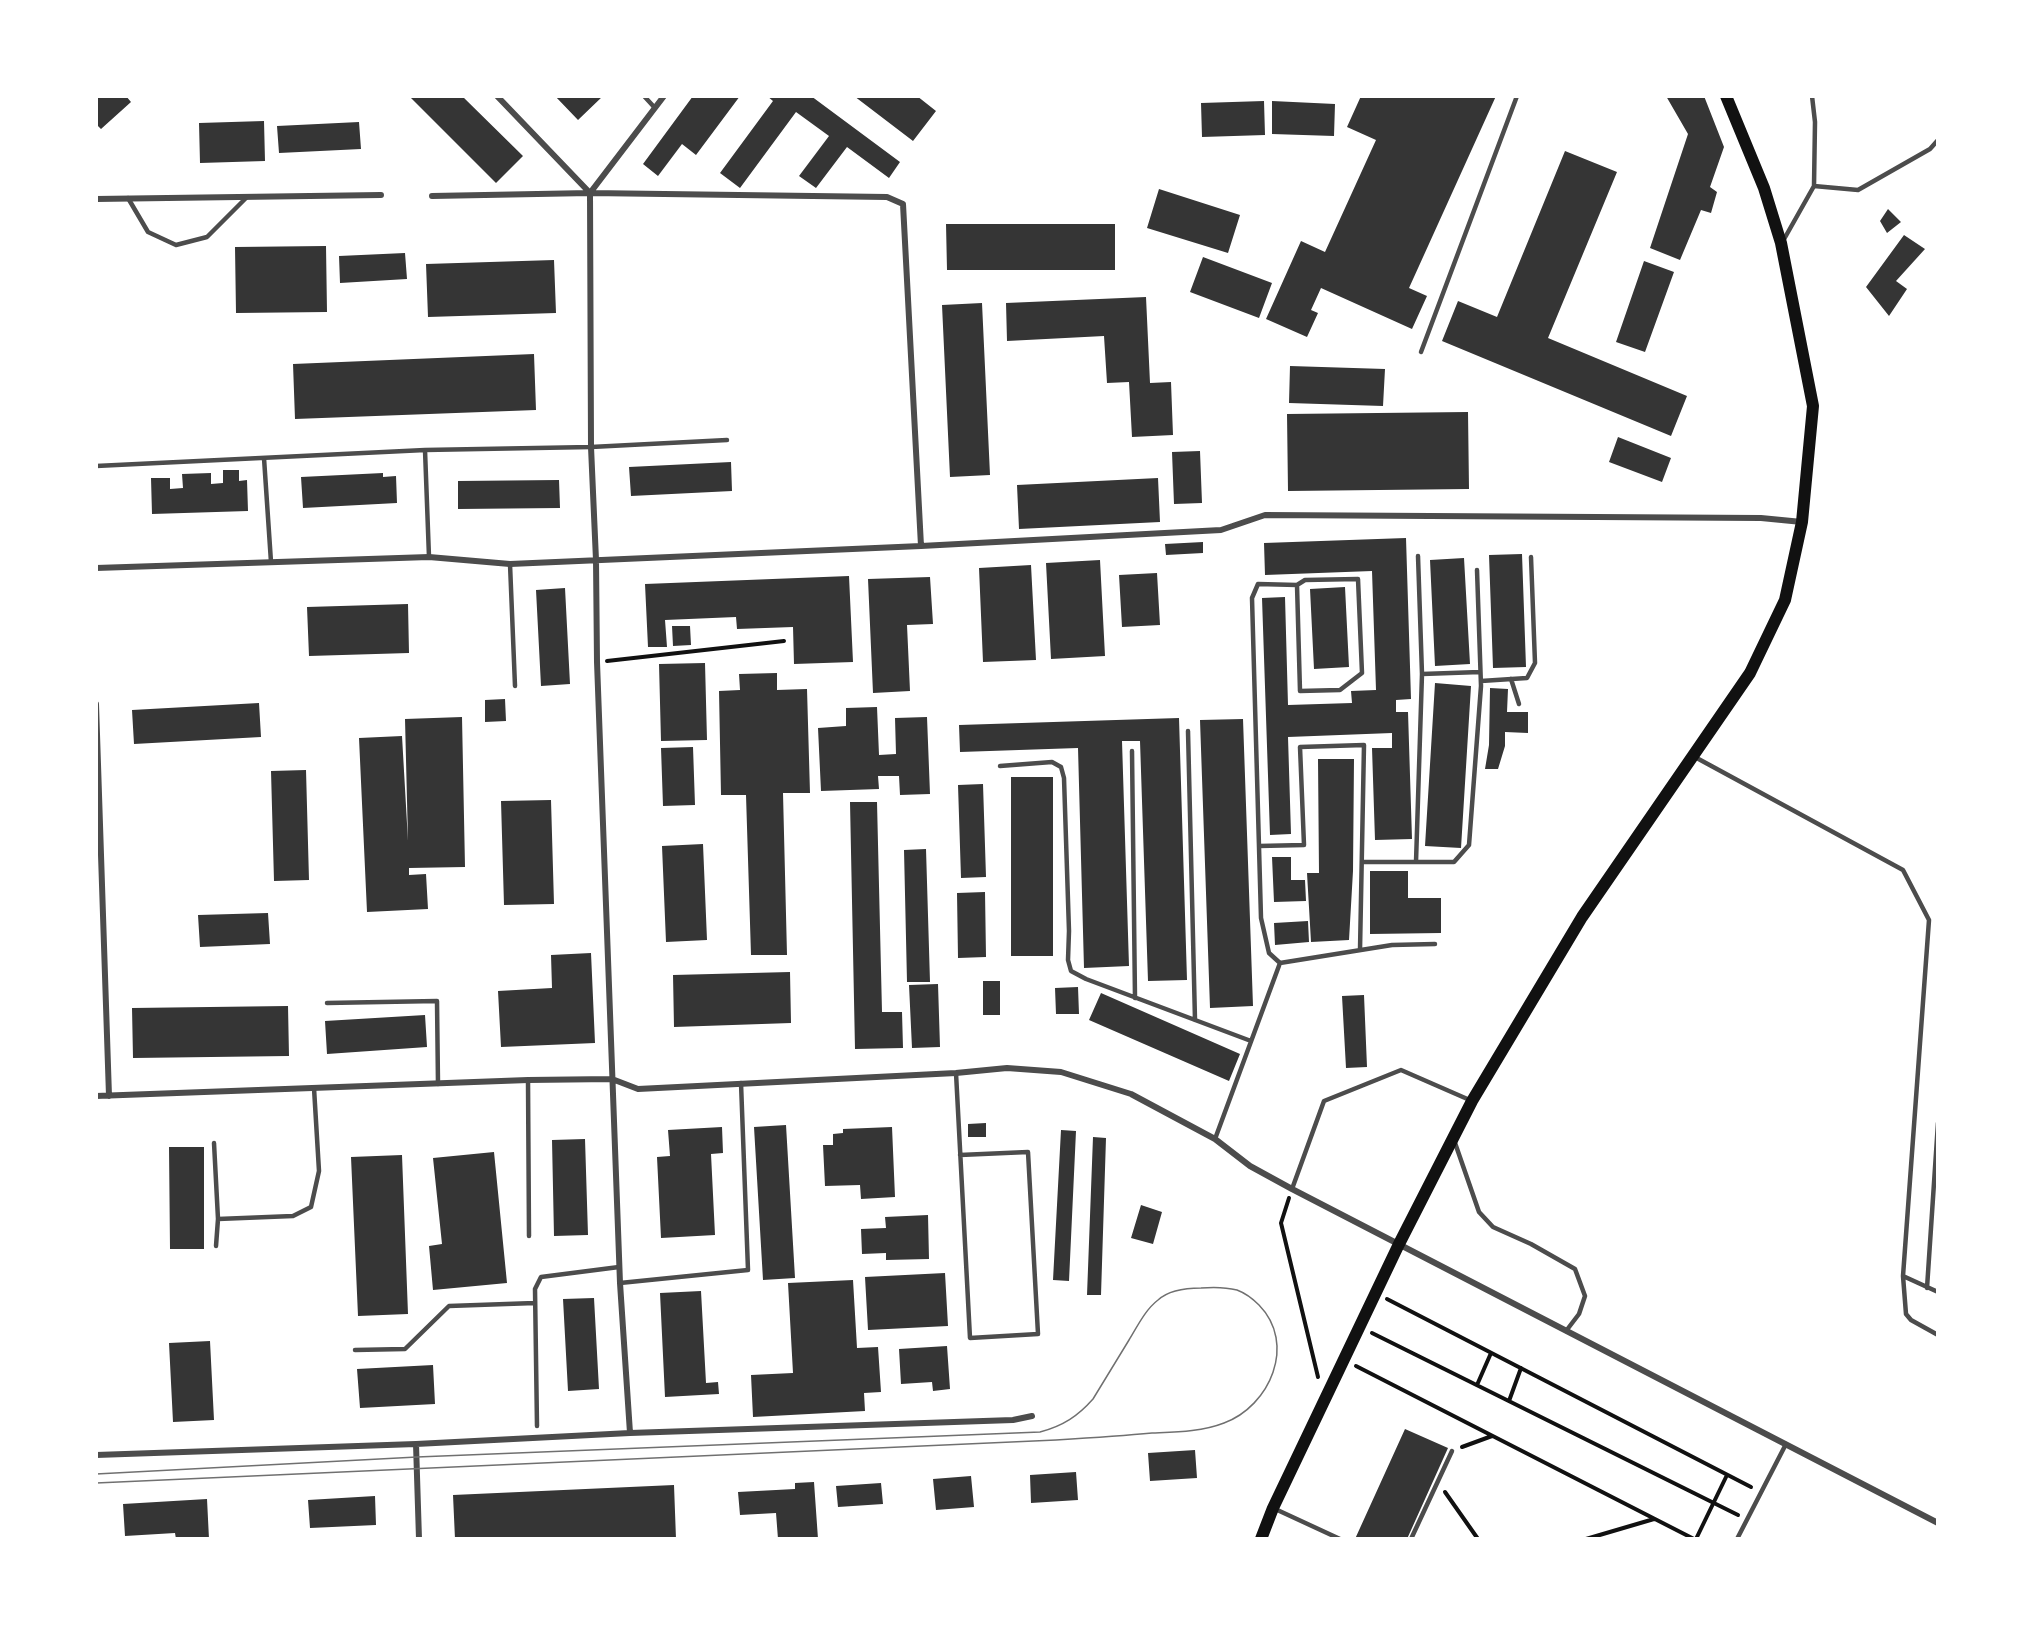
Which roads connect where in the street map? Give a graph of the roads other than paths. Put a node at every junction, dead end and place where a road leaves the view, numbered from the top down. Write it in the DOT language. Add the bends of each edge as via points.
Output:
graph roads {
  1 [pos="497,96"];
  2 [pos="644,96"];
  3 [pos="664,96"];
  4 [pos="1517,96"];
  5 [pos="1726,96"];
  6 [pos="1812,96"];
  7 [pos="655,108"];
  8 [pos="1938,140"];
  9 [pos="1814,186"];
  10 [pos="590,193"];
  11 [pos="381,195"];
  12 [pos="432,196"];
  13 [pos="247,197"];
  14 [pos="128,198"];
  15 [pos="96,199"];
  16 [pos="1781,243"];
  17 [pos="1421,352"];
  18 [pos="727,440"];
  19 [pos="591,447"];
  20 [pos="425,450"];
  21 [pos="264,458"];
  22 [pos="96,466"];
  23 [pos="1802,522"];
  24 [pos="921,546"];
  25 [pos="1418,556"];
  26 [pos="429,557"];
  27 [pos="1531,557"];
  28 [pos="596,560"];
  29 [pos="271,562"];
  30 [pos="510,564"];
  31 [pos="96,568"];
  32 [pos="1477,570"];
  33 [pos="1298,585"];
  34 [pos="1480,672"];
  35 [pos="1422,674"];
  36 [pos="1511,679"];
  37 [pos="1480,681"];
  38 [pos="515,686"];
  39 [pos="96,704"];
  40 [pos="1519,704"];
  41 [pos="1188,731"];
  42 [pos="1132,751"];
  43 [pos="1693,756"];
  44 [pos="1000,766"];
  45 [pos="1259,846"];
  46 [pos="1362,862"];
  47 [pos="1416,862"];
  48 [pos="1435,944"];
  49 [pos="1360,950"];
  50 [pos="1280,963"];
  51 [pos="1135,998"];
  52 [pos="327,1003"];
  53 [pos="1195,1020"];
  54 [pos="1251,1041"];
  55 [pos="956,1073"];
  56 [pos="612,1079"];
  57 [pos="528,1080"];
  58 [pos="741,1083"];
  59 [pos="438,1084"];
  60 [pos="314,1089"];
  61 [pos="96,1096"];
  62 [pos="109,1096"];
  63 [pos="1472,1101"];
  64 [pos="1938,1123"];
  65 [pos="1454,1137"];
  66 [pos="1215,1139"];
  67 [pos="214,1143"];
  68 [pos="960,1155"];
  69 [pos="1292,1189"];
  70 [pos="218,1219"];
  71 [pos="529,1236"];
  72 [pos="1399,1244"];
  73 [pos="216,1246"];
  74 [pos="619,1267"];
  75 [pos="1903,1276"];
  76 [pos="620,1283"];
  77 [pos="1927,1288"];
  78 [pos="1938,1292"];
  79 [pos="535,1303"];
  80 [pos="1566,1331"];
  81 [pos="1938,1335"];
  82 [pos="355,1350"];
  83 [pos="1032,1416"];
  84 [pos="537,1426"];
  85 [pos="630,1433"];
  86 [pos="416,1444"];
  87 [pos="1786,1444"];
  88 [pos="1452,1451"];
  89 [pos="96,1455"];
  90 [pos="1273,1508"];
  91 [pos="1938,1523"];
  92 [pos="419,1539"];
  93 [pos="1261,1539"];
  94 [pos="1340,1539"];
  95 [pos="1411,1539"];
  96 [pos="1737,1539"];
  1 -- 10 [label="street"];
  2 -- 7 [label="lane"];
  3 -- 7 [label="street"];
  4 -- 17 [label="lane"];
  5 -- 16 [label="main road" via="1764,188"];
  6 -- 9 [label="lane"];
  7 -- 10 [label="street"];
  8 -- 9 [label="lane" via="1930,149 1858,190"];
  9 -- 16 [label="lane"];
  10 -- 12 [label="street"];
  10 -- 19 [label="street"];
  10 -- 24 [label="street" via="887,197 903,204"];
  11 -- 13 [label="street"];
  13 -- 14 [label="street"];
  13 -- 14 [label="lane" via="207,237 176,245 148,232"];
  14 -- 15 [label="street"];
  16 -- 23 [label="main road" via="1813,406"];
  18 -- 19 [label="lane"];
  19 -- 20 [label="lane"];
  19 -- 28 [label="street"];
  20 -- 21 [label="lane"];
  20 -- 26 [label="lane"];
  21 -- 22 [label="lane"];
  21 -- 29 [label="lane"];
  23 -- 24 [label="street" via="1761,518 1265,516 1221,530"];
  23 -- 43 [label="main road" via="1785,600 1750,673"];
  24 -- 28 [label="street"];
  25 -- 35 [label="lane"];
  26 -- 29 [label="street"];
  26 -- 30 [label="street"];
  27 -- 36 [label="lane" via="1535,663 1527,678"];
  28 -- 30 [label="street"];
  28 -- 56 [label="street"];
  29 -- 31 [label="street"];
  30 -- 38 [label="lane"];
  32 -- 34 [label="lane"];
  33 -- 33 [label="lane" via="1300,691 1340,690 1362,673 1358,579 1305,580"];
  33 -- 45 [label="lane" via="1258,584 1252,598"];
  34 -- 35 [label="lane"];
  34 -- 37 [label="lane"];
  35 -- 47 [label="lane"];
  36 -- 37 [label="lane"];
  36 -- 40 [label="lane"];
  37 -- 47 [label="lane" via="1469,845 1454,862"];
  39 -- 62 [label="street"];
  41 -- 53 [label="lane"];
  42 -- 51 [label="lane"];
  43 -- 63 [label="main road" via="1582,917"];
  43 -- 75 [label="lane" via="1903,870 1929,920"];
  44 -- 51 [label="lane" via="1052,762 1061,767 1071,971"];
  45 -- 46 [label="lane" via="1304,845 1300,747 1364,745"];
  45 -- 50 [label="lane" via="1261,918 1269,953"];
  46 -- 47 [label="lane"];
  46 -- 49 [label="lane"];
  48 -- 49 [label="lane"];
  49 -- 50 [label="lane"];
  50 -- 54 [label="lane"];
  51 -- 53 [label="lane"];
  52 -- 59 [label="lane" via="437,1001"];
  53 -- 54 [label="lane"];
  54 -- 66 [label="lane"];
  55 -- 58 [label="street"];
  55 -- 66 [label="street" via="1007,1068 1061,1072 1131,1094"];
  55 -- 68 [label="lane"];
  56 -- 57 [label="street"];
  56 -- 58 [label="street" via="638,1089"];
  56 -- 74 [label="street"];
  57 -- 59 [label="street"];
  57 -- 71 [label="lane"];
  58 -- 76 [label="lane" via="748,1270"];
  59 -- 60 [label="street"];
  60 -- 62 [label="street"];
  60 -- 70 [label="lane" via="319,1171 311,1206 293,1216"];
  61 -- 62 [label="street"];
  63 -- 65 [label="main road"];
  63 -- 69 [label="lane" via="1401,1070 1324,1101"];
  64 -- 77 [label="lane"];
  65 -- 72 [label="main road"];
  65 -- 80 [label="lane" via="1479,1212 1493,1227 1575,1269 1585,1296 1579,1314"];
  66 -- 69 [label="street" via="1250,1166"];
  67 -- 70 [label="lane"];
  68 -- 68 [label="lane" via="970,1338 1038,1334 1028,1152"];
  69 -- 72 [label="street"];
  70 -- 73 [label="lane"];
  72 -- 80 [label="street"];
  72 -- 90 [label="main road"];
  74 -- 76 [label="street"];
  74 -- 79 [label="lane" via="541,1277 535,1289"];
  75 -- 77 [label="lane"];
  75 -- 81 [label="lane" via="1906,1314"];
  76 -- 85 [label="street"];
  77 -- 78 [label="lane"];
  79 -- 82 [label="lane" via="449,1306 405,1349"];
  79 -- 84 [label="lane"];
  80 -- 87 [label="street"];
  83 -- 85 [label="street" via="1013,1420"];
  85 -- 86 [label="street"];
  86 -- 89 [label="street"];
  86 -- 92 [label="street"];
  87 -- 91 [label="street"];
  87 -- 96 [label="lane"];
  88 -- 95 [label="lane"];
  90 -- 93 [label="main road"];
  90 -- 94 [label="lane"];
}
